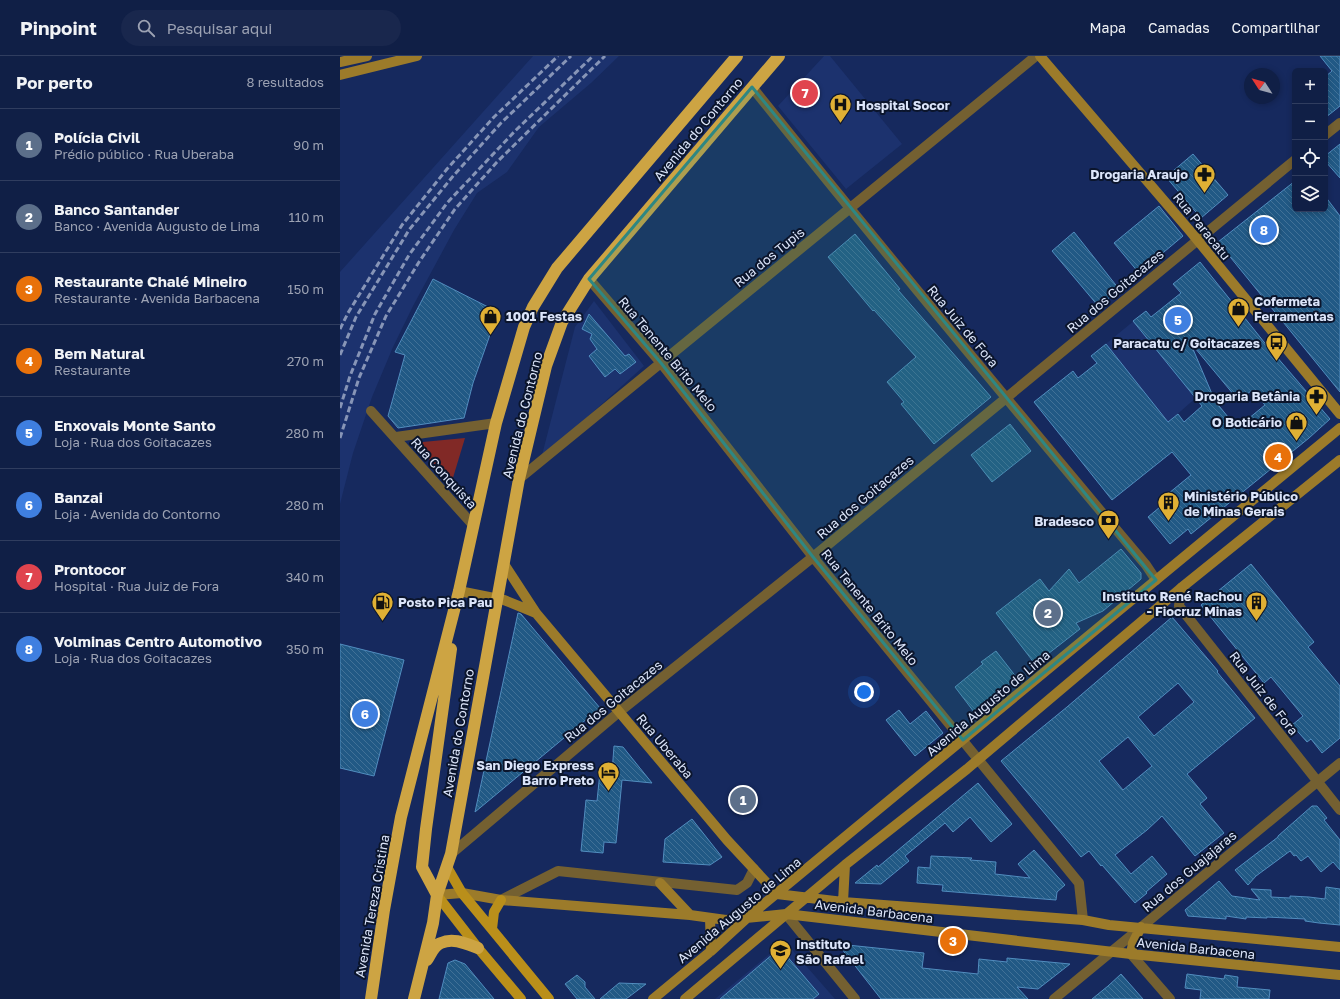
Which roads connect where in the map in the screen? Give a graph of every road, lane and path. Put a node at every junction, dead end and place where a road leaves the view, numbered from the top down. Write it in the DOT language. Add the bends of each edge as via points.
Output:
graph roads {
  1 [pos="367,56"];
  2 [pos="417,56"];
  3 [pos="737,56"];
  4 [pos="779,56"];
  5 [pos="1036,56"];
  6 [pos="1040,56"];
  7 [pos="340,62"];
  8 [pos="340,76"];
  9 [pos="752,87"];
  10 [pos="1340,123"];
  11 [pos="1328,133"];
  12 [pos="1292,162"];
  13 [pos="849,208"];
  14 [pos="1197,240"];
  15 [pos="589,279"];
  16 [pos="661,363"];
  17 [pos="1006,398"];
  18 [pos="371,411"];
  19 [pos="1340,414"];
  20 [pos="496,423"];
  21 [pos="1340,428"];
  22 [pos="396,438"];
  23 [pos="1340,460"];
  24 [pos="519,479"];
  25 [pos="473,525"];
  26 [pos="813,557"];
  27 [pos="504,564"];
  28 [pos="1156,580"];
  29 [pos="1181,588"];
  30 [pos="459,591"];
  31 [pos="497,598"];
  32 [pos="536,613"];
  33 [pos="619,712"];
  34 [pos="964,740"];
  35 [pos="978,758"];
  36 [pos="1340,763"];
  37 [pos="1318,781"];
  38 [pos="1340,810"];
  39 [pos="401,818"];
  40 [pos="451,854"];
  41 [pos="845,864"];
  42 [pos="447,868"];
  43 [pos="754,869"];
  44 [pos="660,883"];
  45 [pos="462,893"];
  46 [pos="777,894"];
  47 [pos="437,895"];
  48 [pos="807,897"];
  49 [pos="501,900"];
  50 [pos="843,902"];
  51 [pos="786,914"];
  52 [pos="690,915"];
  53 [pos="748,917"];
  54 [pos="710,918"];
  55 [pos="1083,920"];
  56 [pos="1141,927"];
  57 [pos="492,929"];
  58 [pos="1340,947"];
  59 [pos="478,948"];
  60 [pos="711,951"];
  61 [pos="1110,952"];
  62 [pos="1131,954"];
  63 [pos="423,966"];
  64 [pos="1340,975"];
  65 [pos="371,999"];
  66 [pos="414,999"];
  67 [pos="521,999"];
  68 [pos="549,999"];
  69 [pos="653,999"];
  70 [pos="685,999"];
  71 [pos="855,999"];
  72 [pos="1054,999"];
  73 [pos="1170,999"];
  1 -- 7 [label="main road"];
  2 -- 8 [label="main road"];
  3 -- 20 [label="highway, Avenida do Contorno" via="557,268 524,327"];
  4 -- 9 [label="highway, Avenida do Contorno"];
  5 -- 13 [label="street, Rua dos Tupis"];
  6 -- 14 [label="main road, Rua Paracatu"];
  9 -- 13 [label="street, Rua Juiz de Fora"];
  9 -- 15 [label="highway, Avenida do Contorno"];
  10 -- 11 [label="street"];
  12 -- 14 [label="street, Rua dos Goitacazes"];
  13 -- 16 [label="street, Rua dos Tupis"];
  13 -- 17 [label="street, Rua Juiz de Fora"];
  14 -- 17 [label="street, Rua dos Goitacazes"];
  14 -- 19 [label="main road, Rua Paracatu"];
  15 -- 16 [label="street, Rua Tenente Brito Melo"];
  15 -- 24 [label="highway, Avenida do Contorno" via="562,322 549,359"];
  16 -- 24 [label="street, Rua dos Tupis"];
  16 -- 26 [label="street, Rua Tenente Brito Melo"];
  17 -- 26 [label="street, Rua dos Goitacazes"];
  17 -- 28 [label="street, Rua Juiz de Fora"];
  18 -- 22 [label="street, Rua Conquista"];
  20 -- 22 [label="street, Rua Conquista"];
  20 -- 25 [label="highway, Avenida do Contorno"];
  21 -- 28 [label="main road, Avenida Augusto de Lima"];
  22 -- 25 [label="street, Rua Conquista"];
  23 -- 29 [label="main road"];
  24 -- 27 [label="highway, Avenida do Contorno"];
  25 -- 30 [label="highway, Avenida do Contorno"];
  26 -- 33 [label="street, Rua dos Goitacazes"];
  26 -- 34 [label="street, Rua Tenente Brito Melo"];
  27 -- 31 [label="highway, Avenida do Contorno"];
  27 -- 32 [label="main road, Rua Uberaba"];
  28 -- 34 [label="main road, Avenida Augusto de Lima"];
  29 -- 35 [label="main road"];
  29 -- 37 [label="street, Rua Juiz de Fora" via="1179,606"];
  30 -- 31 [label="main road, Rua Uberaba"];
  30 -- 39 [label="highway, Avenida do Contorno"];
  30 -- 47 [label="highway" via="422,867"];
  31 -- 32 [label="main road, Rua Uberaba"];
  31 -- 40 [label="highway, Avenida do Contorno"];
  32 -- 33 [label="main road, Rua Uberaba"];
  33 -- 40 [label="street, Rua dos Goitacazes"];
  33 -- 43 [label="main road, Rua Uberaba"];
  34 -- 35 [label="street, Rua Tenente Brito Melo"];
  34 -- 46 [label="main road, Avenida Augusto de Lima"];
  35 -- 41 [label="main road"];
  35 -- 55 [label="street, Rua Tenente Brito Melo" via="1079,883"];
  36 -- 37 [label="street, Rua dos Guajajaras"];
  37 -- 38 [label="street, Rua Juiz de Fora"];
  37 -- 56 [label="street, Rua dos Guajajaras"];
  39 -- 65 [label="highway, Avenida Tereza Cristina"];
  40 -- 42 [label="highway"];
  41 -- 48 [label="main road"];
  41 -- 50 [label="main road"];
  42 -- 45 [label="main road"];
  42 -- 47 [label="highway"];
  43 -- 44 [label="street" via="747,883 737,890"];
  43 -- 46 [label="main road, Rua Uberaba"];
  44 -- 49 [label="street" via="558,871"];
  44 -- 52 [label="main road"];
  45 -- 47 [label="main road, Avenida Barbacena"];
  45 -- 49 [label="main road, Avenida Barbacena"];
  45 -- 57 [label="main road"];
  46 -- 48 [label="main road, Avenida Barbacena"];
  46 -- 53 [label="main road, Avenida Augusto de Lima"];
  47 -- 59 [label="main road"];
  47 -- 63 [label="highway"];
  48 -- 50 [label="main road, Avenida Barbacena"];
  48 -- 51 [label="main road"];
  49 -- 52 [label="main road, Avenida Barbacena"];
  49 -- 57 [label="main road" via="494,912"];
  50 -- 55 [label="main road, Avenida Barbacena"];
  51 -- 53 [label="main road, Avenida Barbacena"];
  51 -- 61 [label="main road, Avenida Barbacena"];
  51 -- 70 [label="main road"];
  51 -- 71 [label="street"];
  52 -- 54 [label="main road, Avenida Barbacena"];
  53 -- 54 [label="main road, Avenida Barbacena" via="726,920"];
  53 -- 60 [label="main road, Avenida Augusto de Lima"];
  54 -- 60 [label="main road"];
  55 -- 56 [label="main road, Avenida Barbacena"];
  56 -- 58 [label="main road, Avenida Barbacena"];
  56 -- 61 [label="street, Rua dos Guajajaras"];
  56 -- 62 [label="main road"];
  57 -- 68 [label="main road"];
  59 -- 63 [label="highway" via="462,942 440,943"];
  59 -- 67 [label="main road"];
  60 -- 69 [label="main road, Avenida Augusto de Lima"];
  61 -- 62 [label="main road, Avenida Barbacena"];
  61 -- 72 [label="street, Rua dos Guajajaras"];
  62 -- 64 [label="main road, Avenida Barbacena"];
  62 -- 73 [label="street"];
  63 -- 66 [label="highway"];
}
